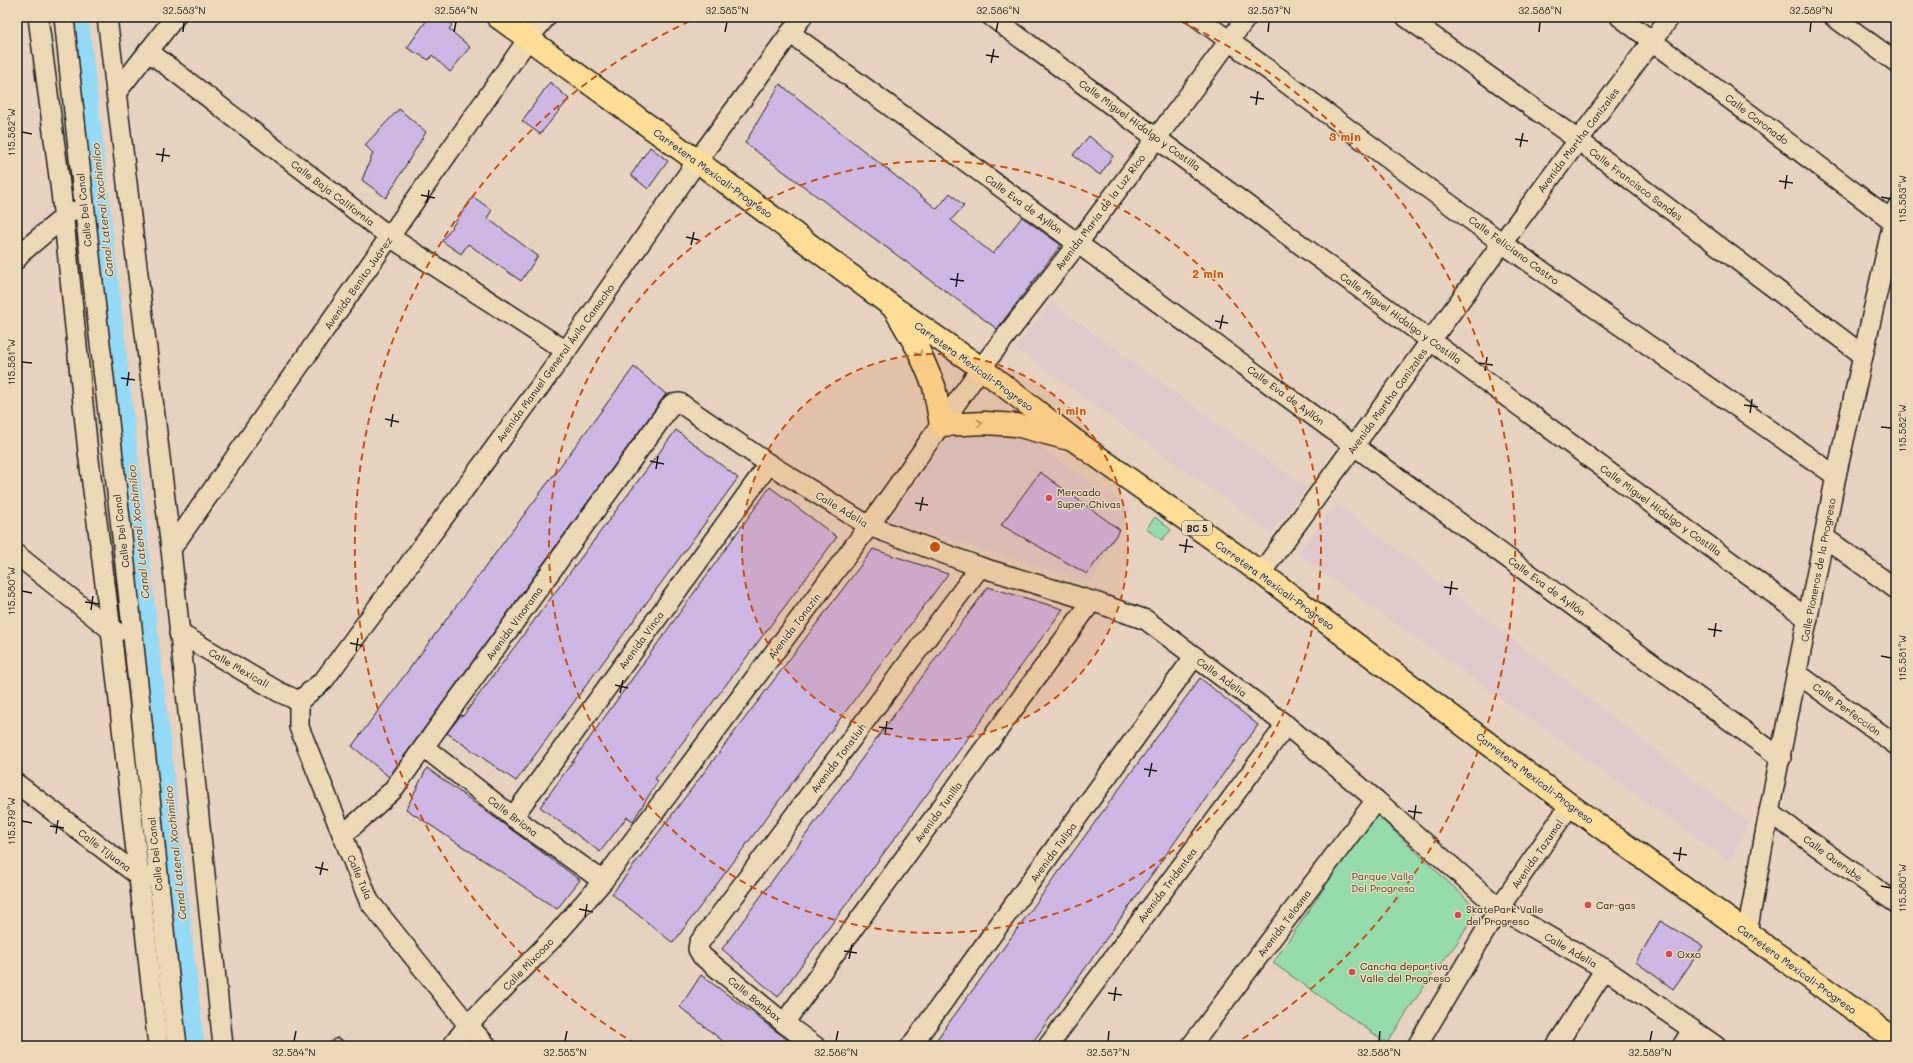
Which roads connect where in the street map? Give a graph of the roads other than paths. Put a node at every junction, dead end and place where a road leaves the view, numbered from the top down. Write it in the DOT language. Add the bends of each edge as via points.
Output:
graph roads {
  1 [pos="38,17"];
  2 [pos="64,17"];
  3 [pos="107,17"];
  4 [pos="175,17"];
  5 [pos="498,17"];
  6 [pos="546,17"];
  7 [pos="802,17"];
  8 [pos="992,17"];
  9 [pos="1197,17"];
  10 [pos="1247,17"];
  11 [pos="1406,17"];
  12 [pos="1620,17"];
  13 [pos="1670,17"];
  14 [pos="1834,17"];
  15 [pos="790,33"];
  16 [pos="528,39"];
  17 [pos="1230,40"];
  18 [pos="1652,41"];
  19 [pos="148,51"];
  20 [pos="1896,62"];
  21 [pos="116,93"];
  22 [pos="1156,137"];
  23 [pos="1578,140"];
  24 [pos="697,161"];
  25 [pos="82,202"];
  26 [pos="1895,215"];
  27 [pos="64,217"];
  28 [pos="390,237"];
  29 [pos="1078,243"];
  30 [pos="1502,243"];
  31 [pos="18,254"];
  32 [pos="893,307"];
  33 [pos="1432,340"];
  34 [pos="566,351"];
  35 [pos="1863,355"];
  36 [pos="981,368"];
  37 [pos="675,403"];
  38 [pos="941,425"];
  39 [pos="1074,440"];
  40 [pos="1354,445"];
  41 [pos="769,464"];
  42 [pos="1836,476"];
  43 [pos="869,526"];
  44 [pos="1824,537"];
  45 [pos="171,549"];
  46 [pos="17,555"];
  47 [pos="980,567"];
  48 [pos="1261,573"];
  49 [pos="1896,589"];
  50 [pos="1092,602"];
  51 [pos="1808,619"];
  52 [pos="111,630"];
  53 [pos="179,633"];
  54 [pos="133,638"];
  55 [pos="1194,657"];
  56 [pos="1798,674"];
  57 [pos="299,701"];
  58 [pos="1286,725"];
  59 [pos="1896,745"];
  60 [pos="425,748"];
  61 [pos="1781,758"];
  62 [pos="17,784"];
  63 [pos="1376,800"];
  64 [pos="1570,805"];
  65 [pos="1769,812"];
  66 [pos="513,817"];
  67 [pos="343,835"];
  68 [pos="148,878"];
  69 [pos="603,881"];
  70 [pos="1896,903"];
  71 [pos="1499,908"];
  72 [pos="1748,933"];
  73 [pos="698,949"];
  74 [pos="1605,969"];
  75 [pos="784,1023"];
  76 [pos="468,1025"];
  77 [pos="1692,1030"];
  78 [pos="1896,1040"];
  79 [pos="158,1046"];
  80 [pos="177,1046"];
  81 [pos="223,1046"];
  82 [pos="452,1046"];
  83 [pos="487,1046"];
  84 [pos="815,1046"];
  85 [pos="911,1046"];
  86 [pos="1048,1046"];
  87 [pos="1192,1046"];
  88 [pos="1416,1046"];
  89 [pos="1556,1046"];
  90 [pos="1682,1046"];
  91 [pos="1716,1046"];
  1 -- 27 [label="street"];
  2 -- 25 [label="street, Calle Del Canal"];
  3 -- 21 [label="street"];
  4 -- 19 [label="street"];
  5 -- 16 [label="main road, Carretera Mexicali-Progreso / BC 5"];
  6 -- 16 [label="street, Avenida Benito Juárez"];
  7 -- 15 [label="street, Avenida Manuel General Ávila Camacho"];
  8 -- 22 [label="street, Calle Miguel Hidalgo y Costilla"];
  9 -- 17 [label="street, Calle Feliciano Castro"];
  10 -- 17 [label="street, Avenida María de la Luz Rico"];
  11 -- 23 [label="street, Calle Francisco Sandes"];
  12 -- 18 [label="street, Calle Coronado"];
  13 -- 18 [label="street, Avenida Martha Canizales"];
  14 -- 20 [label="street"];
  15 -- 24 [label="street, Avenida Manuel General Ávila Camacho"];
  15 -- 29 [label="street, Calle Eva de Ayllón"];
  16 -- 24 [label="main road, Carretera Mexicali-Progreso / BC 5"];
  16 -- 28 [label="street, Avenida Benito Juárez"];
  17 -- 22 [label="street, Avenida María de la Luz Rico"];
  17 -- 30 [label="street, Calle Feliciano Castro"];
  18 -- 23 [label="street, Avenida Martha Canizales"];
  18 -- 26 [label="street, Calle Coronado"];
  19 -- 21 [label="street"];
  19 -- 28 [label="street, Calle Baja California"];
  21 -- 45 [label="street"];
  22 -- 29 [label="street, Avenida María de la Luz Rico"];
  22 -- 33 [label="street, Calle Miguel Hidalgo y Costilla"];
  23 -- 30 [label="street, Avenida Martha Canizales"];
  23 -- 35 [label="street, Calle Francisco Sandes"];
  24 -- 32 [label="main road, Carretera Mexicali-Progreso / BC 5"];
  24 -- 34 [label="street, Avenida Manuel General Ávila Camacho"];
  25 -- 27 [label="street"];
  25 -- 54 [label="street, Calle Del Canal"];
  26 -- 35 [label="street, Calle Pioneros de la Progreso"];
  27 -- 31 [label="street"];
  27 -- 52 [label="street" via="88,452"];
  28 -- 34 [label="street, Calle Baja California"];
  28 -- 45 [label="street, Avenida Benito Juárez"];
  29 -- 36 [label="street, Avenida María de la Luz Rico"];
  29 -- 40 [label="street, Calle Eva de Ayllón"];
  30 -- 33 [label="street, Avenida Martha Canizales"];
  30 -- 42 [label="street, Calle Feliciano Castro"];
  32 -- 36 [label="main road, Carretera Mexicali-Progreso / BC 5"];
  32 -- 38 [label="main road, one-way" via="918,349 934,386"];
  33 -- 40 [label="street, Avenida Martha Canizales"];
  33 -- 51 [label="street, Calle Miguel Hidalgo y Costilla"];
  34 -- 57 [label="street, Avenida Manuel General Ávila Camacho" via="324,680"];
  35 -- 42 [label="street, Calle Pioneros de la Progreso"];
  36 -- 38 [label="street, Avenida Tonazin"];
  36 -- 39 [label="main road, Carretera Mexicali-Progreso / BC 5"];
  37 -- 41 [label="street, Calle Adelia" via="680,403"];
  37 -- 60 [label="street, Avenida Vinorama"];
  38 -- 39 [label="main road, one-way" via="1016,425"];
  38 -- 43 [label="street, Avenida Tonazin"];
  39 -- 48 [label="main road, Carretera Mexicali-Progreso / BC 5"];
  40 -- 48 [label="street, Avenida Martha Canizales"];
  40 -- 61 [label="street, Calle Eva de Ayllón"];
  41 -- 43 [label="street, Calle Adelia"];
  41 -- 66 [label="street, Avenida Vinca"];
  42 -- 44 [label="street, Calle Pioneros de la Progreso"];
  43 -- 47 [label="street, Calle Adelia"];
  43 -- 69 [label="street, Avenida Tonazin"];
  44 -- 49 [label="street"];
  44 -- 51 [label="street, Calle Pioneros de la Progreso"];
  45 -- 53 [label="street"];
  46 -- 52 [label="street"];
  47 -- 50 [label="street, Calle Adelia"];
  47 -- 73 [label="street, Avenida Tonatiuh" via="699,943"];
  48 -- 64 [label="main road, Carretera Mexicali-Progreso / BC 5"];
  50 -- 55 [label="street, Calle Adelia" via="1146,620"];
  50 -- 75 [label="street, Avenida Tunilla"];
  51 -- 56 [label="street, Calle Pioneros de la Progreso"];
  52 -- 54 [label="street"];
  52 -- 68 [label="street"];
  53 -- 57 [label="street, Calle Mexicali" via="279,692"];
  53 -- 81 [label="street"];
  54 -- 68 [label="street, Calle Del Canal"];
  55 -- 58 [label="street, Calle Adelia"];
  55 -- 85 [label="street, Avenida Tulipa"];
  56 -- 59 [label="street, Calle Perfección"];
  56 -- 61 [label="street, Calle Pioneros de la Progreso"];
  57 -- 67 [label="street, Calle Tula" via="299,727"];
  58 -- 63 [label="street, Calle Adelia"];
  58 -- 86 [label="street, Avenida Tridentea"];
  60 -- 66 [label="street, Calle Briona"];
  60 -- 67 [label="street, Avenida Vinorama" via="392,791"];
  61 -- 65 [label="street, Calle Pioneros de la Progreso"];
  62 -- 68 [label="street, Calle Tijuana"];
  63 -- 71 [label="street, Calle Adelia"];
  63 -- 87 [label="street, Avenida Telosma"];
  64 -- 71 [label="street, Avenida Tazumal"];
  64 -- 72 [label="main road, Carretera Mexicali-Progreso / BC 5"];
  65 -- 70 [label="street, Calle Querube"];
  65 -- 72 [label="street, Calle Pioneros de la Progreso"];
  66 -- 69 [label="street, Calle Briona"];
  67 -- 76 [label="street, Calle Tula" via="369,901"];
  68 -- 79 [label="street"];
  68 -- 80 [label="street, Calle Del Canal"];
  69 -- 76 [label="street, Calle Mixcoac" via="556,935"];
  71 -- 74 [label="street, Calle Adelia"];
  71 -- 88 [label="street, Avenida Tazumal"];
  72 -- 78 [label="main road, Carretera Mexicali-Progreso / BC 5"];
  73 -- 75 [label="street, Calle Bombax" via="702,956"];
  74 -- 77 [label="street, Calle Adelia"];
  74 -- 89 [label="street"];
  75 -- 84 [label="street, Calle Bombax"];
  76 -- 82 [label="street, Calle Mixcoac"];
  76 -- 83 [label="street, Calle Tula"];
  77 -- 90 [label="street"];
  77 -- 91 [label="street, Calle Adelia"];
}
